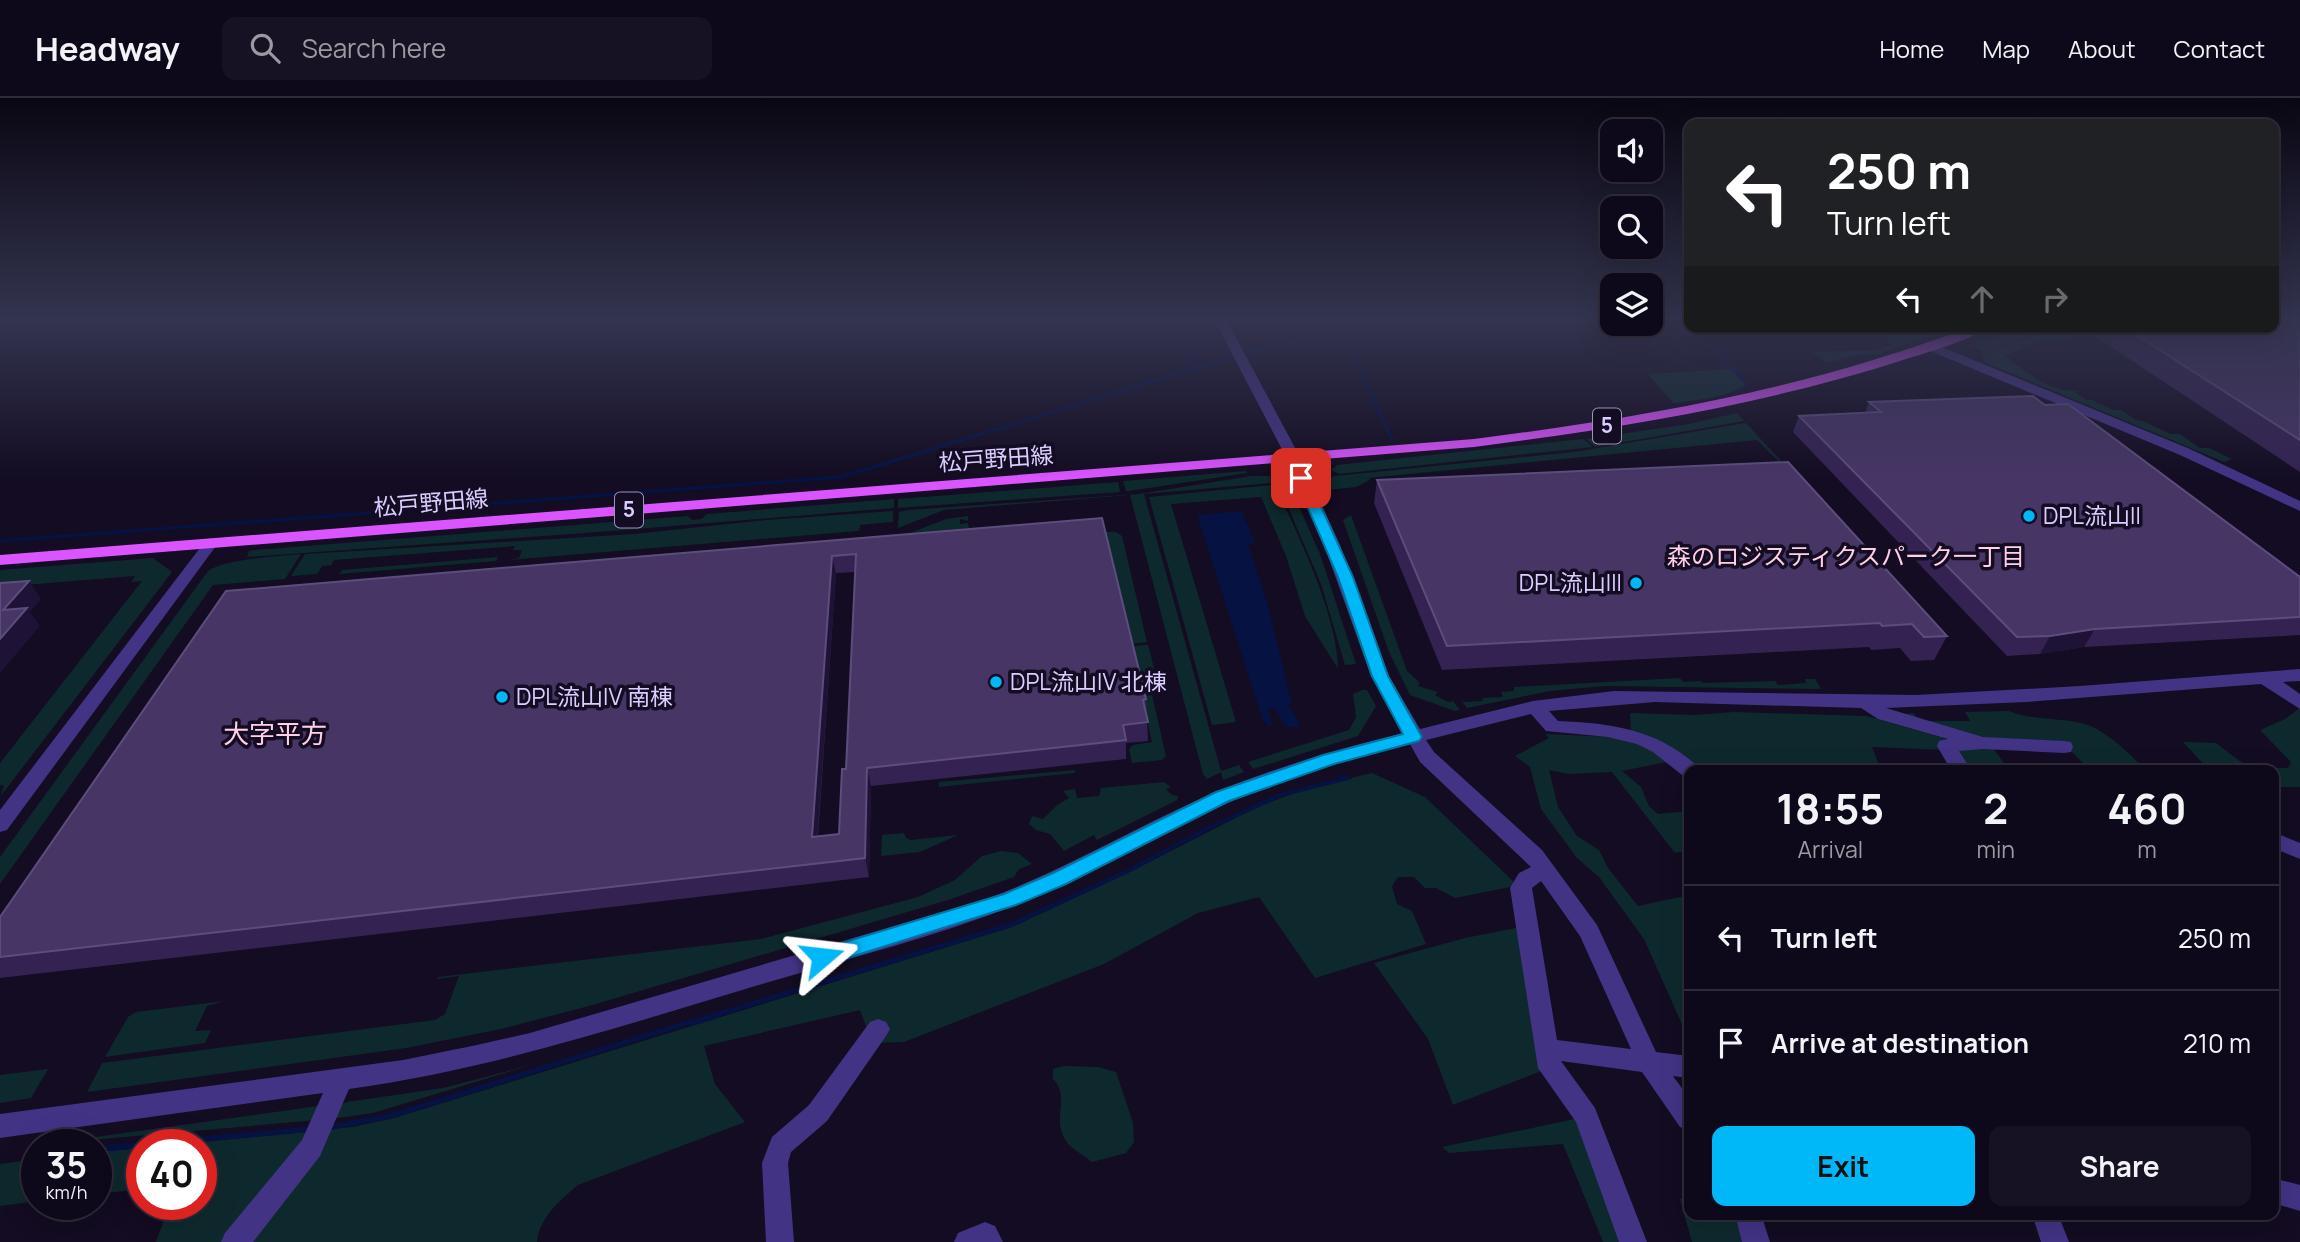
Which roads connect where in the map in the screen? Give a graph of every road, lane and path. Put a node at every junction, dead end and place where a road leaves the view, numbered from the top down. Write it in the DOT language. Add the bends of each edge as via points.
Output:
graph roads {
  1 [pos="1248,372"];
  2 [pos="1852,372"];
  3 [pos="1993,372"];
  4 [pos="1294,459"];
  5 [pos="2300,507"];
  6 [pos="211,543"];
  7 [pos="0,560"];
  8 [pos="2300,675"];
  9 [pos="2265,678"];
  10 [pos="1865,702"];
  11 [pos="2300,703"];
  12 [pos="1535,707"];
  13 [pos="1413,737"];
  14 [pos="1983,743"];
  15 [pos="2064,747"];
  16 [pos="1684,765"];
  17 [pos="1958,765"];
  18 [pos="0,825"];
  19 [pos="2279,842"];
  20 [pos="2300,851"];
  21 [pos="1545,869"];
  22 [pos="878,1029"];
  23 [pos="1548,1049"];
  24 [pos="1649,1062"];
  25 [pos="1684,1066"];
  26 [pos="341,1080"];
  27 [pos="1684,1112"];
  28 [pos="0,1126"];
  29 [pos="2279,1192"];
  30 [pos="2300,1198"];
  31 [pos="1750,1220"];
  32 [pos="2047,1220"];
  33 [pos="235,1242"];
  34 [pos="780,1242"];
  35 [pos="968,1242"];
  36 [pos="989,1242"];
  37 [pos="1633,1242"];
  38 [pos="1756,1242"];
  39 [pos="2055,1242"];
  1 -- 4 [label="street"];
  2 -- 4 [label="main road, 松戸野田線 / 5" via="1677,415 1475,443"];
  3 -- 5 [label="street" via="2185,452"];
  4 -- 6 [label="main road, 松戸野田線 / 5"];
  4 -- 13 [label="street" via="1346,577 1380,676"];
  6 -- 7 [label="main road, 松戸野田線 / 5"];
  6 -- 18 [label="street"];
  8 -- 9 [label="street"];
  9 -- 10 [label="street"];
  9 -- 11 [label="street"];
  10 -- 12 [label="street" via="1649,698"];
  10 -- 14 [label="street" via="1884,715"];
  12 -- 13 [label="street"];
  12 -- 16 [label="street" via="1553,727 1637,737 1667,750"];
  13 -- 21 [label="street" via="1427,757"];
  13 -- 26 [label="street" via="1329,759 1222,797 1059,878 951,919 530,1044"];
  14 -- 15 [label="street"];
  14 -- 17 [label="street" via="1946,746"];
  19 -- 20 [label="street"];
  21 -- 23 [label="street" via="1526,879 1521,888"];
  21 -- 24 [label="street" via="1589,931"];
  22 -- 34 [label="street" via="818,1113 781,1145 775,1163"];
  23 -- 24 [label="street"];
  23 -- 37 [label="street" via="1550,1068 1586,1116"];
  24 -- 25 [label="street"];
  24 -- 27 [label="street"];
  26 -- 28 [label="street"];
  26 -- 33 [label="street" via="322,1126 297,1168"];
  29 -- 30 [label="street"];
  31 -- 38 [label="street"];
  32 -- 39 [label="street"];
  35 -- 36 [label="street" via="985,1235"];
}
